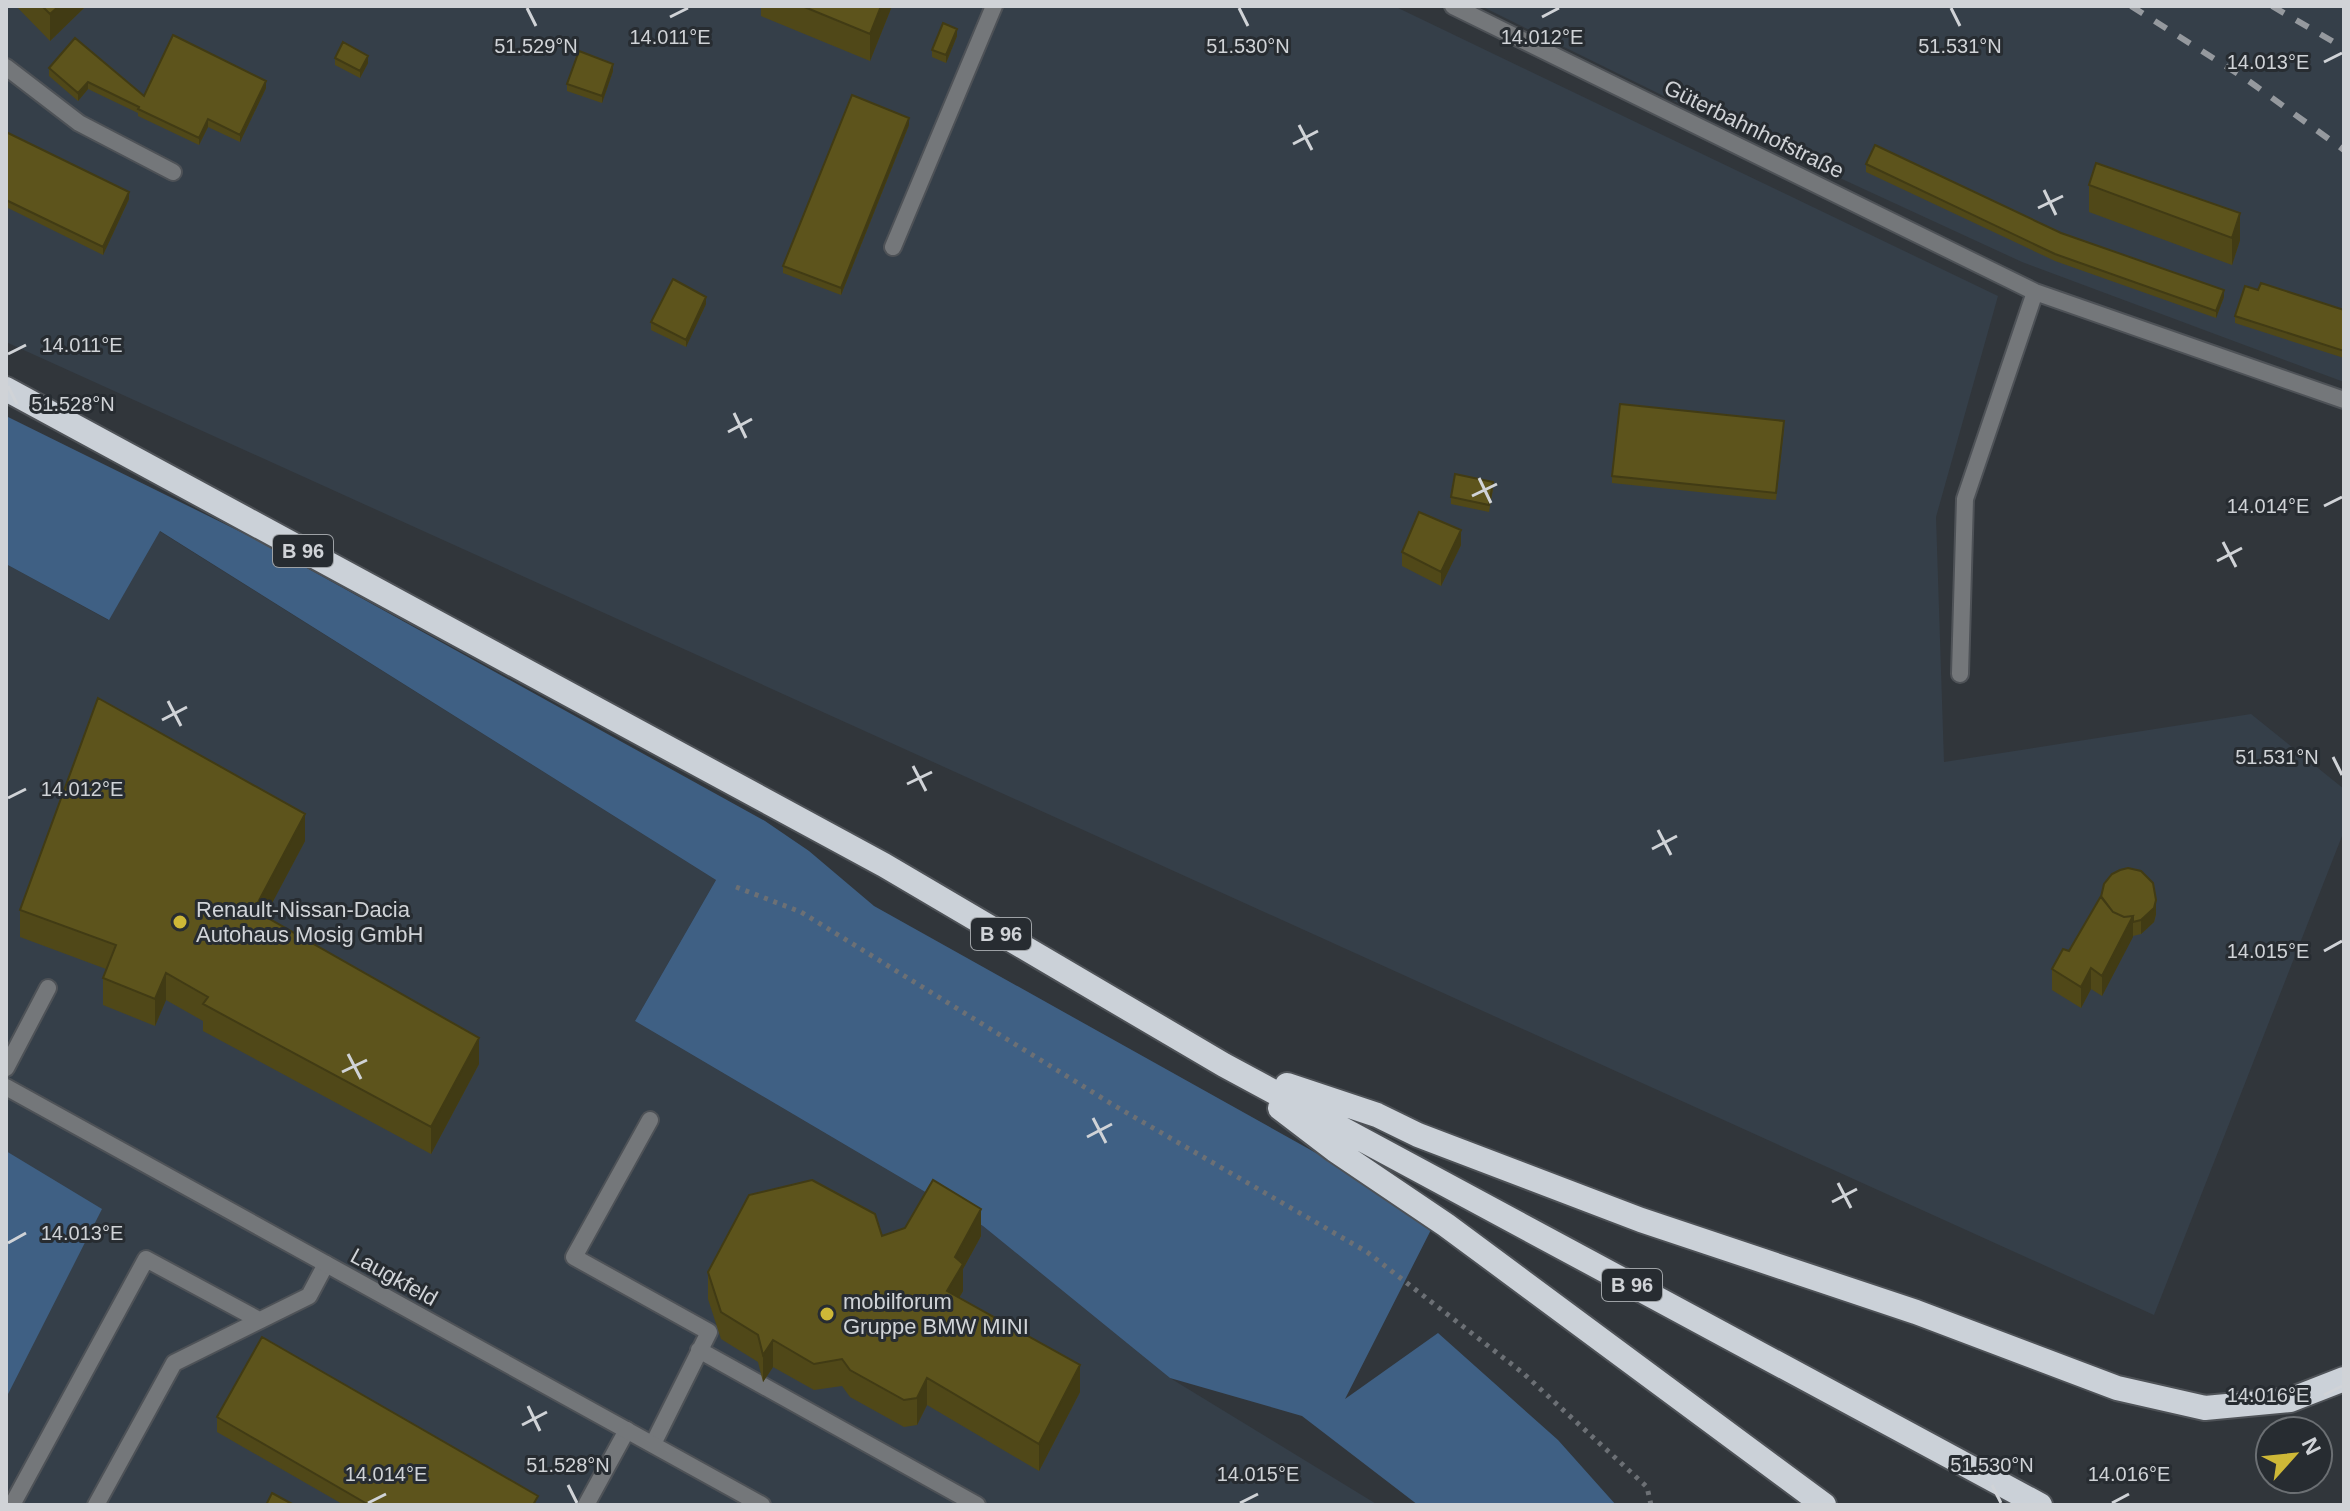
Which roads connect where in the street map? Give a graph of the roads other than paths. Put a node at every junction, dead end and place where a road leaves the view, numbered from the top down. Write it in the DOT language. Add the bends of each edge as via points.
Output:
graph roads {
  1 [pos="994,6"];
  2 [pos="1453,6"];
  3 [pos="6,67"];
  4 [pos="173,172"];
  5 [pos="893,247"];
  6 [pos="2035,292"];
  7 [pos="6,389"];
  8 [pos="2344,400"];
  9 [pos="1960,674"];
  10 [pos="48,988"];
  11 [pos="1224,1065"];
  12 [pos="6,1068"];
  13 [pos="6,1087"];
  14 [pos="650,1120"];
  15 [pos="326,1264"];
  16 [pos="259,1320"];
  17 [pos="699,1350"];
  18 [pos="2344,1379"];
  19 [pos="627,1430"];
  20 [pos="653,1444"];
  21 [pos="12,1505"];
  22 [pos="96,1505"];
  23 [pos="586,1505"];
  24 [pos="762,1505"];
  25 [pos="977,1505"];
  26 [pos="1824,1505"];
  27 [pos="2040,1505"];
  1 -- 5 [label="street"];
  2 -- 6 [label="street, Güterbahnhofstraße"];
  3 -- 4 [label="street" via="79,123"];
  6 -- 8 [label="street, Güterbahnhofstraße"];
  6 -- 9 [label="street" via="1965,499"];
  7 -- 11 [label="highway, B 96" via="884,865"];
  10 -- 12 [label="street"];
  11 -- 18 [label="highway" via="1377,1115 1641,1220 1916,1312 2117,1388 2205,1408 2290,1400"];
  11 -- 26 [label="highway, B 96"];
  11 -- 27 [label="highway, B 96"];
  13 -- 15 [label="street, Laugkfeld"];
  14 -- 17 [label="street" via="574,1257 709,1332"];
  15 -- 16 [label="street" via="309,1296"];
  15 -- 19 [label="street, Laugkfeld"];
  16 -- 21 [label="street" via="146,1259"];
  16 -- 22 [label="street" via="174,1363"];
  17 -- 20 [label="street"];
  17 -- 25 [label="street"];
  19 -- 20 [label="street, Laugkfeld"];
  19 -- 23 [label="street"];
  20 -- 24 [label="street, Laugkfeld"];
}
